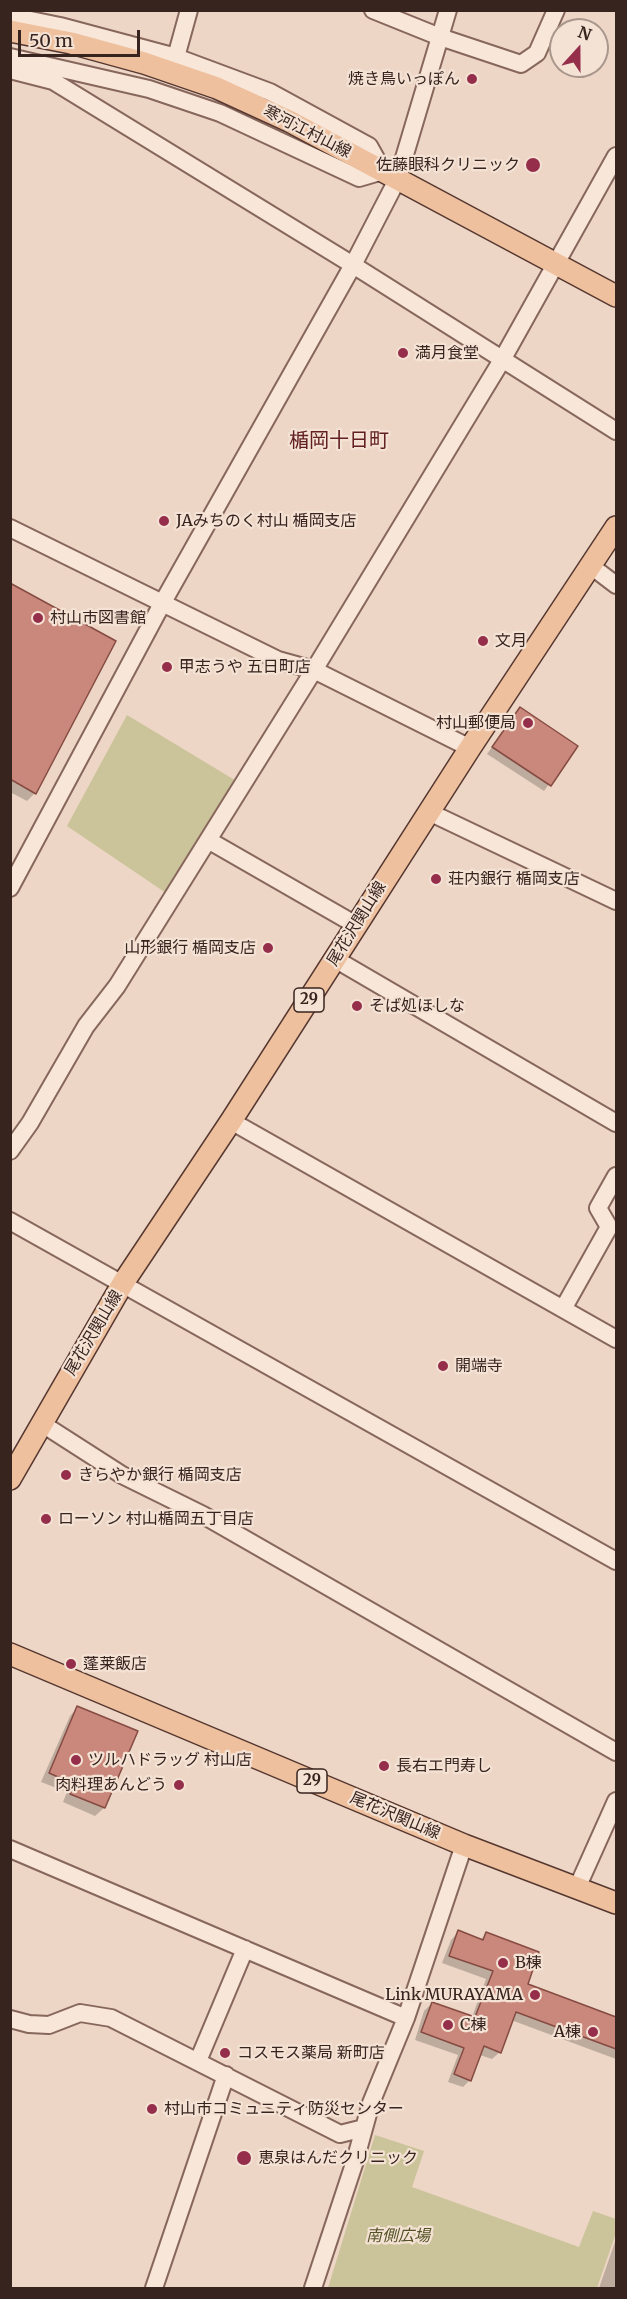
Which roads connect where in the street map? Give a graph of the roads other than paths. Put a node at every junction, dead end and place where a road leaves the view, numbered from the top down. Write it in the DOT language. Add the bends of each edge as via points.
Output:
graph roads {
  1 [pos="189,10"];
  2 [pos="373,10"];
  3 [pos="448,10"];
  4 [pos="556,10"];
  5 [pos="62,18"];
  6 [pos="10,19"];
  7 [pos="10,31"];
  8 [pos="440,37"];
  9 [pos="10,57"];
  10 [pos="176,57"];
  11 [pos="10,70"];
  12 [pos="52,74"];
  13 [pos="616,156"];
  14 [pos="390,175"];
  15 [pos="557,262"];
  16 [pos="353,265"];
  17 [pos="616,296"];
  18 [pos="502,360"];
  19 [pos="616,431"];
  20 [pos="616,527"];
  21 [pos="10,528"];
  22 [pos="591,566"];
  23 [pos="616,585"];
  24 [pos="163,602"];
  25 [pos="314,670"];
  26 [pos="470,747"];
  27 [pos="429,812"];
  28 [pos="208,840"];
  29 [pos="10,888"];
  30 [pos="616,901"];
  31 [pos="356,924"];
  32 [pos="335,959"];
  33 [pos="231,1121"];
  34 [pos="616,1123"];
  35 [pos="10,1151"];
  36 [pos="616,1176"];
  37 [pos="10,1221"];
  38 [pos="123,1283"];
  39 [pos="563,1309"];
  40 [pos="616,1339"];
  41 [pos="41,1423"];
  42 [pos="10,1479"];
  43 [pos="616,1561"];
  44 [pos="10,1654"];
  45 [pos="616,1752"];
  46 [pos="616,1801"];
  47 [pos="464,1845"];
  48 [pos="10,1849"];
  49 [pos="577,1888"];
  50 [pos="616,1903"];
  51 [pos="245,1949"];
  52 [pos="406,2018"];
  53 [pos="10,2019"];
  54 [pos="198,2061"];
  55 [pos="226,2075"];
  56 [pos="364,2128"];
  57 [pos="154,2289"];
  58 [pos="313,2289"];
  1 -- 10 [label="street"];
  2 -- 8 [label="street"];
  3 -- 8 [label="street"];
  4 -- 8 [label="street" via="537,53 520,64"];
  5 -- 6 [label="street"];
  5 -- 10 [label="street"];
  7 -- 14 [label="main road, 寒河江村山線" via="82,45 217,88"];
  8 -- 14 [label="street"];
  9 -- 12 [label="street"];
  10 -- 14 [label="street" via="270,92 369,146"];
  11 -- 12 [label="street"];
  12 -- 14 [label="street" via="149,90 220,113 359,178"];
  12 -- 16 [label="street"];
  13 -- 15 [label="street"];
  14 -- 15 [label="main road, 寒河江村山線"];
  14 -- 16 [label="street"];
  15 -- 17 [label="main road, 寒河江村山線"];
  15 -- 18 [label="street"];
  16 -- 18 [label="street"];
  16 -- 24 [label="street"];
  18 -- 19 [label="street"];
  18 -- 25 [label="street"];
  20 -- 22 [label="main road, 尾花沢関山線 / 29"];
  21 -- 24 [label="street"];
  22 -- 23 [label="street"];
  22 -- 26 [label="main road, 尾花沢関山線 / 29"];
  24 -- 25 [label="street" via="278,660"];
  24 -- 29 [label="street"];
  25 -- 26 [label="street"];
  25 -- 28 [label="street"];
  26 -- 27 [label="main road, 尾花沢関山線 / 29"];
  27 -- 30 [label="street"];
  27 -- 31 [label="main road, 尾花沢関山線 / 29"];
  28 -- 31 [label="street"];
  28 -- 35 [label="street" via="117,986 86,1026"];
  31 -- 32 [label="main road, 尾花沢関山線 / 29"];
  32 -- 33 [label="main road, 尾花沢関山線 / 29"];
  32 -- 34 [label="street"];
  33 -- 38 [label="main road, 尾花沢関山線 / 29"];
  33 -- 39 [label="street"];
  36 -- 39 [label="street" via="598,1208 609,1227"];
  37 -- 38 [label="street"];
  38 -- 41 [label="main road, 尾花沢関山線 / 29"];
  38 -- 43 [label="street"];
  39 -- 40 [label="street"];
  41 -- 42 [label="main road, 尾花沢関山線 / 29"];
  41 -- 45 [label="street" via="122,1475 203,1515"];
  44 -- 47 [label="main road, 尾花沢関山線 / 29"];
  46 -- 49 [label="street"];
  47 -- 49 [label="main road, 尾花沢関山線 / 29"];
  47 -- 52 [label="street"];
  48 -- 51 [label="street"];
  49 -- 50 [label="main road, 尾花沢関山線 / 29"];
  51 -- 52 [label="street"];
  51 -- 54 [label="street"];
  52 -- 56 [label="street"];
  53 -- 54 [label="street" via="50,2025 80,2013 111,2018"];
  54 -- 55 [label="street"];
  55 -- 56 [label="street" via="340,2134"];
  55 -- 57 [label="street"];
  56 -- 58 [label="street"];
}
